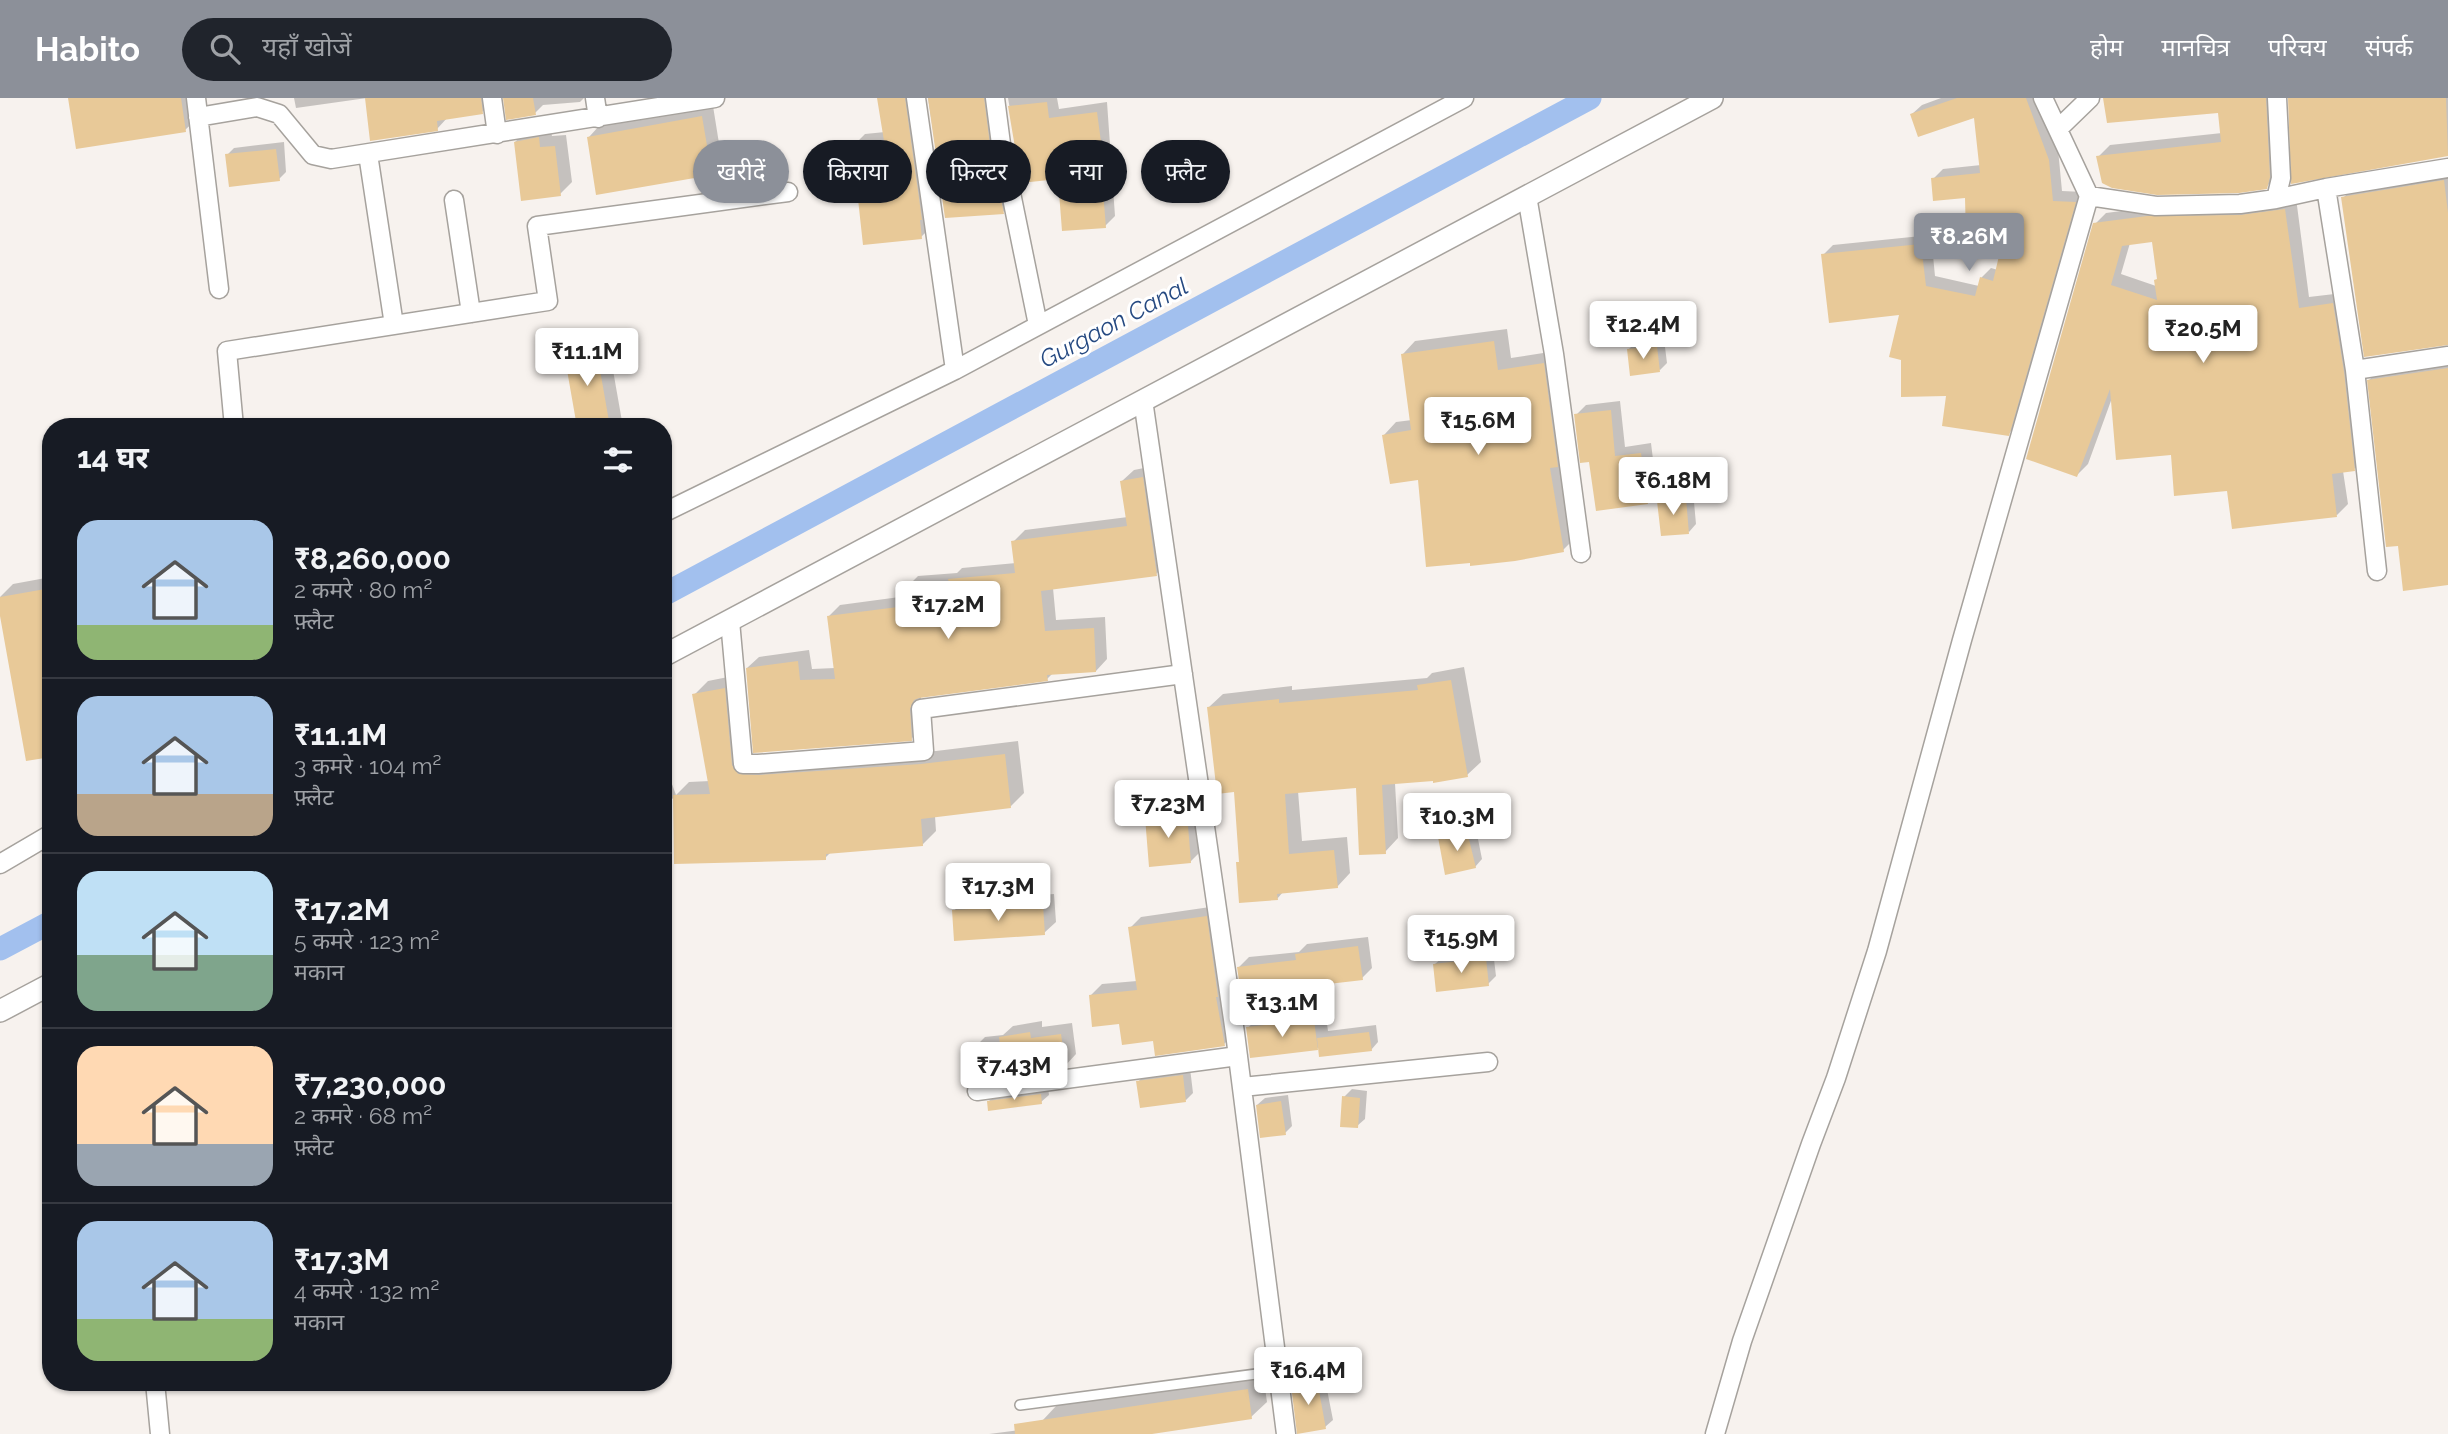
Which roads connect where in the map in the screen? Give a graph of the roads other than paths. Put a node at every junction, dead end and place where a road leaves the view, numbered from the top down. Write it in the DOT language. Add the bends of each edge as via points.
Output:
graph roads {
  1 [pos="196,98"];
  2 [pos="492,98"];
  3 [pos="595,98"];
  4 [pos="715,98"];
  5 [pos="916,98"];
  6 [pos="995,98"];
  7 [pos="1464,98"];
  8 [pos="1712,98"];
  9 [pos="2043,98"];
  10 [pos="2090,98"];
  11 [pos="2277,98"];
  12 [pos="198,117"];
  13 [pos="598,118"];
  14 [pos="2058,129"];
  15 [pos="496,134"];
  16 [pos="368,153"];
  17 [pos="2448,168"];
  18 [pos="2326,188"];
  19 [pos="1527,196"];
  20 [pos="2089,196"];
  21 [pos="2276,199"];
  22 [pos="454,200"];
  23 [pos="707,203"];
  24 [pos="219,289"];
  25 [pos="471,313"];
  26 [pos="394,325"];
  27 [pos="1038,326"];
  28 [pos="2448,356"];
  29 [pos="955,370"];
  30 [pos="2355,370"];
  31 [pos="1143,400"];
  32 [pos="232,418"];
  33 [pos="672,509"];
  34 [pos="1581,553"];
  35 [pos="2377,571"];
  36 [pos="730,621"];
  37 [pos="672,651"];
  38 [pos="1183,674"];
  39 [pos="42,839"];
  40 [pos="0,864"];
  41 [pos="42,989"];
  42 [pos="0,1011"];
  43 [pos="1238,1056"];
  44 [pos="1488,1062"];
  45 [pos="1242,1087"];
  46 [pos="977,1091"];
  47 [pos="1279,1371"];
  48 [pos="156,1391"];
  49 [pos="1020,1405"];
  50 [pos="160,1434"];
  51 [pos="1286,1434"];
  52 [pos="1715,1434"];
  1 -- 12 [label="street"];
  2 -- 15 [label="street"];
  3 -- 13 [label="street"];
  4 -- 13 [label="street"];
  5 -- 29 [label="street"];
  6 -- 27 [label="street"];
  7 -- 27 [label="street"];
  8 -- 19 [label="street"];
  9 -- 14 [label="street"];
  10 -- 14 [label="street"];
  11 -- 21 [label="street" via="2281,178"];
  12 -- 16 [label="street" via="257,107 279,114 313,155 331,159"];
  12 -- 24 [label="street"];
  13 -- 15 [label="street"];
  14 -- 20 [label="street"];
  15 -- 16 [label="street"];
  16 -- 26 [label="street"];
  17 -- 18 [label="street"];
  18 -- 21 [label="street"];
  18 -- 30 [label="street"];
  19 -- 31 [label="street"];
  19 -- 34 [label="street"];
  20 -- 21 [label="street" via="2156,206"];
  20 -- 52 [label="street" via="1877,951 1742,1341"];
  22 -- 25 [label="street"];
  23 -- 25 [label="street" via="537,226 548,301"];
  25 -- 26 [label="street"];
  26 -- 32 [label="street" via="227,351"];
  27 -- 29 [label="street"];
  28 -- 30 [label="street"];
  29 -- 33 [label="street"];
  30 -- 35 [label="street"];
  31 -- 36 [label="street"];
  31 -- 38 [label="street"];
  36 -- 37 [label="street"];
  36 -- 38 [label="street" via="743,764 924,751 921,709"];
  38 -- 43 [label="street"];
  39 -- 40 [label="street"];
  41 -- 42 [label="street"];
  43 -- 45 [label="street"];
  43 -- 46 [label="street"];
  44 -- 45 [label="street"];
  45 -- 47 [label="street"];
  47 -- 49 [label="lane"];
  47 -- 51 [label="street"];
  48 -- 50 [label="street"];
}
